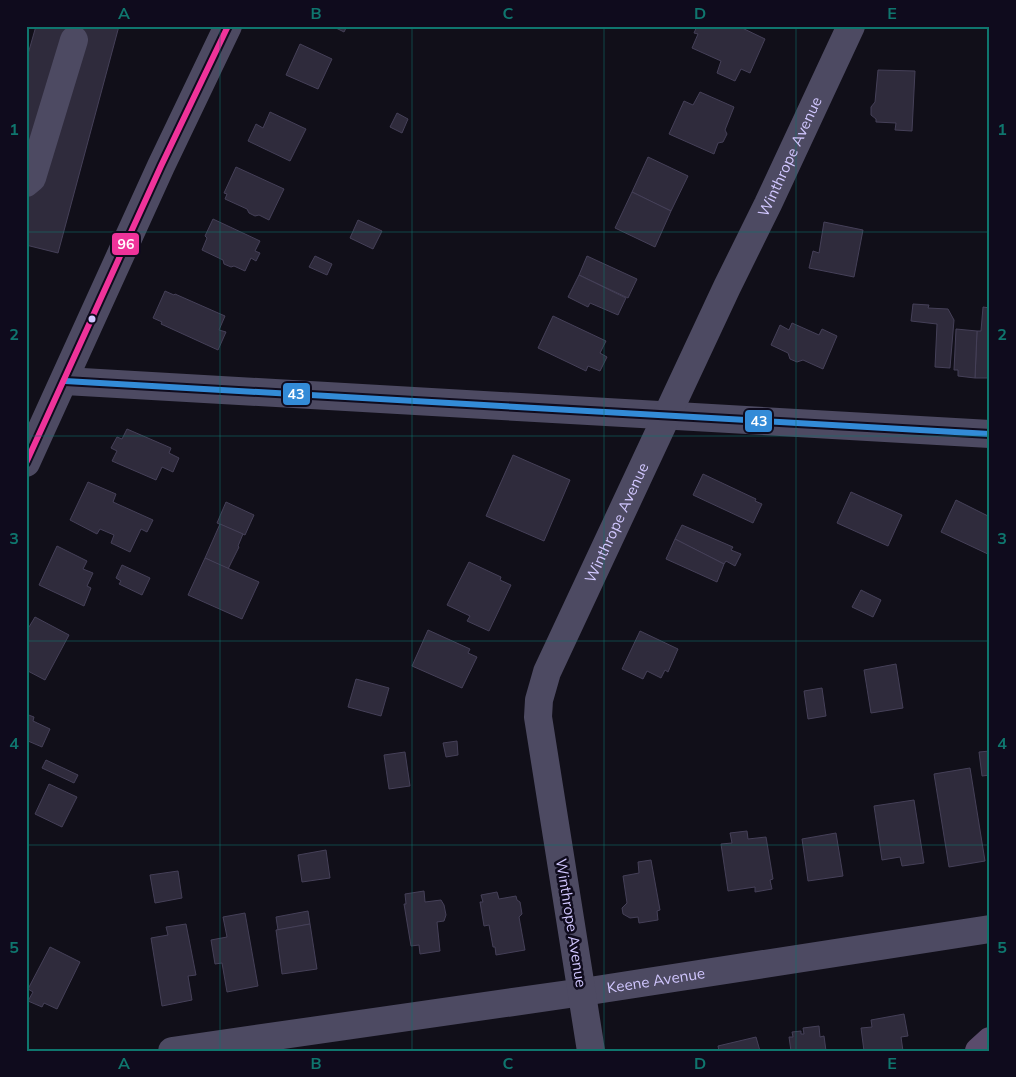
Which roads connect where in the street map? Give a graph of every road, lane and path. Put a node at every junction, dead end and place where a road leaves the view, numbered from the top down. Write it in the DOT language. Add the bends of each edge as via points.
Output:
graph roads {
  1 [pos="228,26"];
  2 [pos="851,26"];
  3 [pos="74,40"];
  4 [pos="26,183"];
  5 [pos="65,380"];
  6 [pos="667,415"];
  7 [pos="990,434"];
  8 [pos="26,463"];
  9 [pos="990,929"];
  10 [pos="583,992"];
  11 [pos="990,1041"];
  12 [pos="172,1051"];
  13 [pos="591,1051"];
  14 [pos="979,1051"];
  1 -- 5 [label="street"];
  2 -- 6 [label="street, Winthrope Avenue"];
  3 -- 4 [label="street" via="32,178"];
  5 -- 6 [label="street"];
  5 -- 8 [label="street"];
  6 -- 7 [label="street"];
  6 -- 10 [label="street, Winthrope Avenue" via="547,672 538,700 538,718"];
  9 -- 10 [label="street, Keene Avenue"];
  10 -- 12 [label="street, Keene Avenue"];
  10 -- 13 [label="street, Winthrope Avenue"];
  11 -- 14 [label="main road"];
}
